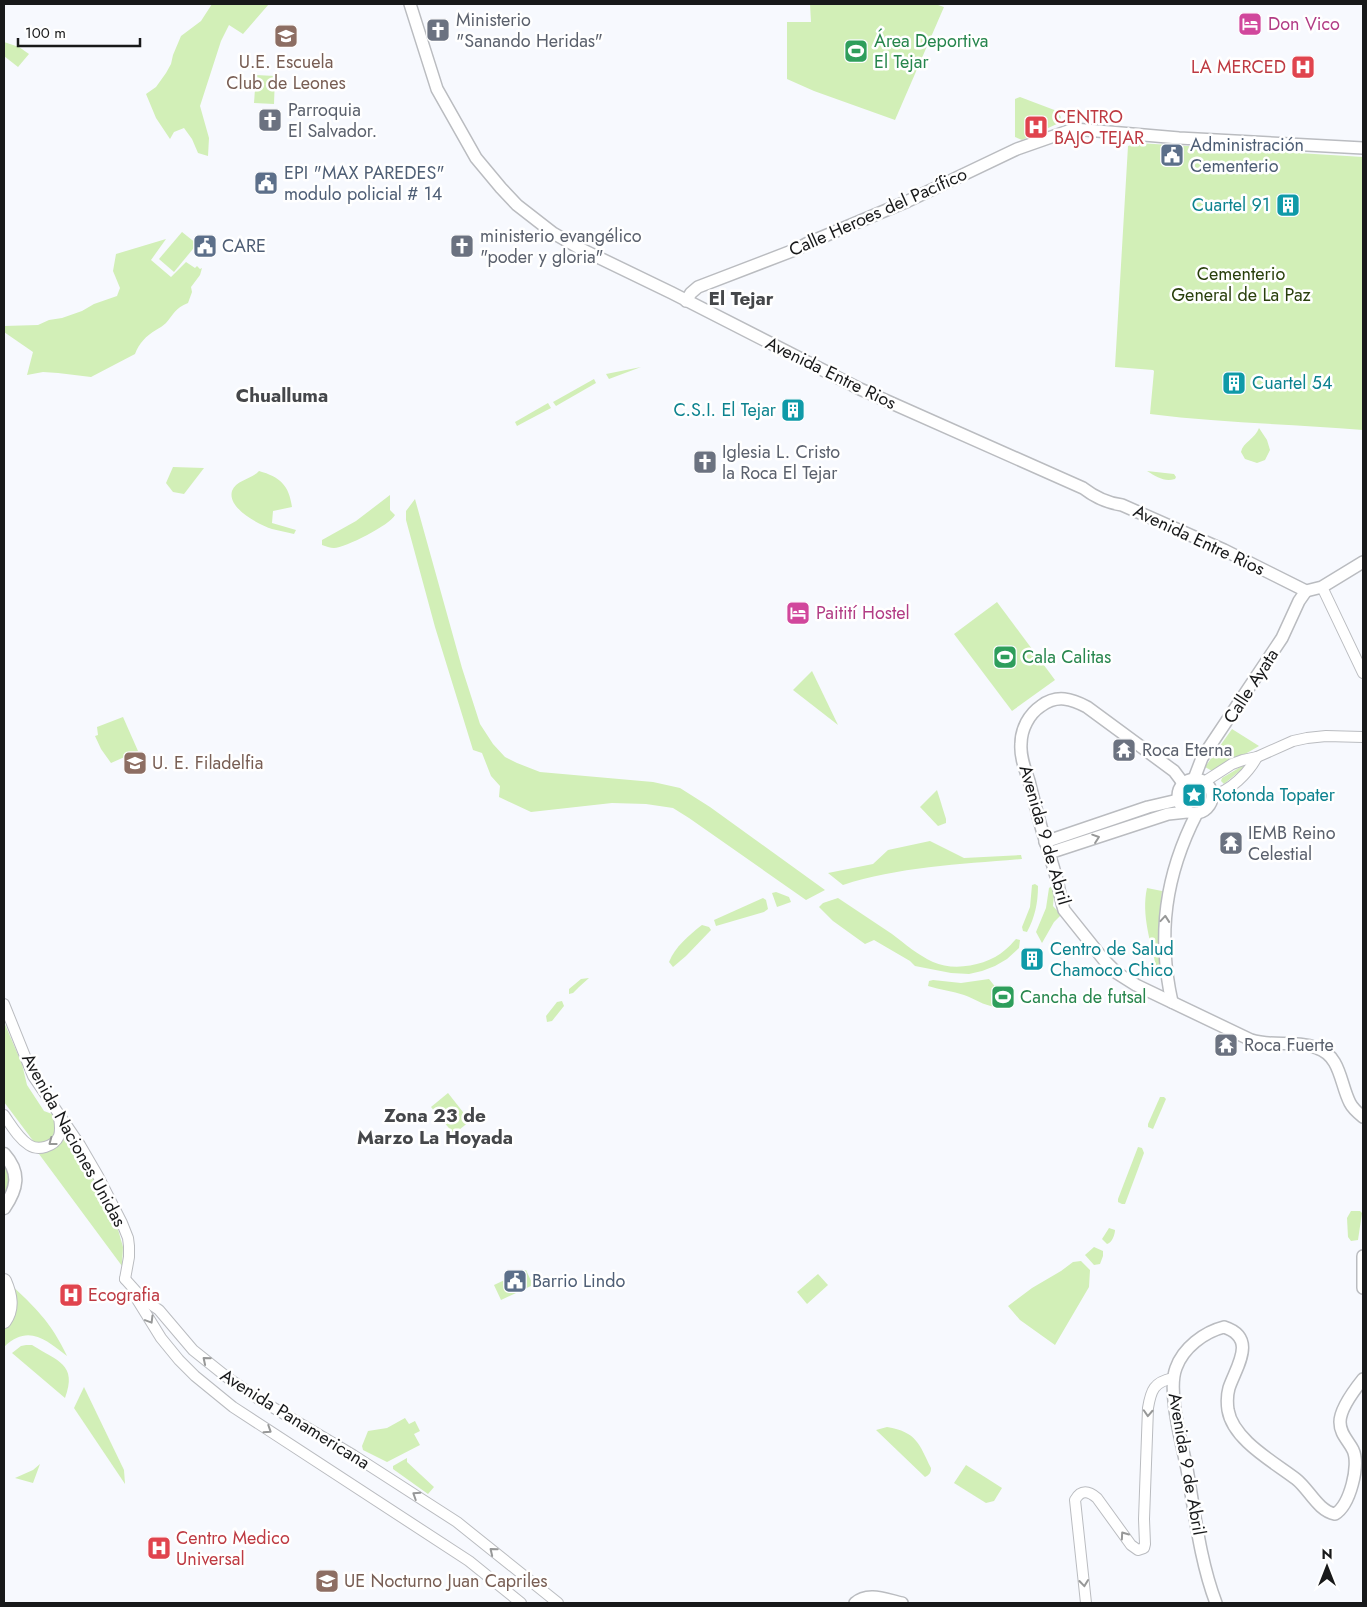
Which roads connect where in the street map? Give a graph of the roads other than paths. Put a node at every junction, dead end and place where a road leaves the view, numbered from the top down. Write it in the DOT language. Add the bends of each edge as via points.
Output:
graph roads {
  1 [pos="410,4"];
  2 [pos="1363,148"];
  3 [pos="686,301"];
  4 [pos="1363,562"];
  5 [pos="1322,587"];
  6 [pos="1306,590"];
  7 [pos="1363,673"];
  8 [pos="1363,737"];
  9 [pos="1257,757"];
  10 [pos="1194,781"];
  11 [pos="1212,795"];
  12 [pos="1178,800"];
  13 [pos="1192,813"];
  14 [pos="1045,842"];
  15 [pos="1049,854"];
  16 [pos="1172,1002"];
  17 [pos="4,1004"];
  18 [pos="59,1114"];
  19 [pos="4,1115"];
  20 [pos="1363,1117"];
  21 [pos="4,1154"];
  22 [pos="4,1208"];
  23 [pos="1363,1256"];
  24 [pos="125,1278"];
  25 [pos="4,1281"];
  26 [pos="1363,1288"];
  27 [pos="4,1321"];
  28 [pos="1173,1378"];
  29 [pos="1363,1378"];
  30 [pos="522,1603"];
  31 [pos="558,1603"];
  32 [pos="855,1603"];
  33 [pos="902,1603"];
  34 [pos="1086,1603"];
  35 [pos="1216,1603"];
  1 -- 3 [label="main road, Avenida Entre Rios" via="437,89 476,158 501,188 553,233"];
  2 -- 3 [label="main road, Calle Heroes del Pacífico" via="1074,129 1017,149 908,201 698,287"];
  3 -- 6 [label="main road, Avenida Entre Rios" via="860,389 1083,488 1107,503 1122,505 1224,550"];
  4 -- 5 [label="main road"];
  5 -- 6 [label="main road"];
  5 -- 7 [label="street"];
  6 -- 10 [label="main road, Calle Ayata" via="1282,638 1202,758"];
  8 -- 9 [label="street" via="1306,738"];
  9 -- 10 [label="street"];
  9 -- 11 [label="street" via="1252,767 1224,791"];
  10 -- 11 [label="main road" via="1209,786"];
  10 -- 12 [label="main road" via="1178,791"];
  10 -- 14 [label="main road, Avenida 9 de Abril" via="1174,772 1076,701 1067,698 1047,702 1025,725 1020,744"];
  11 -- 13 [label="main road" via="1209,806"];
  12 -- 13 [label="main road" via="1181,807"];
  12 -- 14 [label="main road"];
  15 -- 13 [label="main road, one-way" via="1168,814"];
  16 -- 13 [label="main road, one-way" via="1164,947 1165,920 1168,894"];
  14 -- 15 [label="main road, Avenida 9 de Abril"];
  15 -- 16 [label="main road, Avenida 9 de Abril" via="1064,910 1090,943 1117,972"];
  16 -- 20 [label="main road, Avenida 9 de Abril" via="1260,1043 1312,1046 1324,1051 1334,1062 1351,1105"];
  17 -- 18 [label="street, Avenida Naciones Unidas" via="33,1076"];
  18 -- 19 [label="street, one-way" via="61,1127 58,1137 52,1145 42,1148 31,1147 23,1141"];
  18 -- 24 [label="street, Avenida Naciones Unidas" via="98,1176 128,1238"];
  21 -- 22 [label="highway" via="14,1172 16,1185"];
  23 -- 26 [label="main road"];
  24 -- 30 [label="street, Avenida Panamericana, one-way" via="161,1338 195,1376 233,1407 469,1561"];
  31 -- 24 [label="street, Avenida Panamericana, one-way" via="457,1522 228,1378 193,1350 159,1310 143,1299"];
  25 -- 27 [label="highway" via="10,1301"];
  28 -- 29 [label="main road, Avenida 9 de Abril" via="1184,1355 1209,1332 1224,1327 1236,1333 1242,1347 1242,1360 1229,1389 1227,1408 1230,1419 1238,1433 1264,1458 1297,1480 1323,1508 1336,1514 1345,1502 1356,1466 1353,1450 1342,1432 1341,1417"];
  28 -- 34 [label="street, one-way" via="1156,1385 1149,1403 1144,1548 1138,1550 1131,1545 1090,1492 1079,1493 1075,1500"];
  28 -- 35 [label="main road, Avenida 9 de Abril" via="1203,1556"];
  32 -- 33 [label="main road" via="869,1597"];
}
